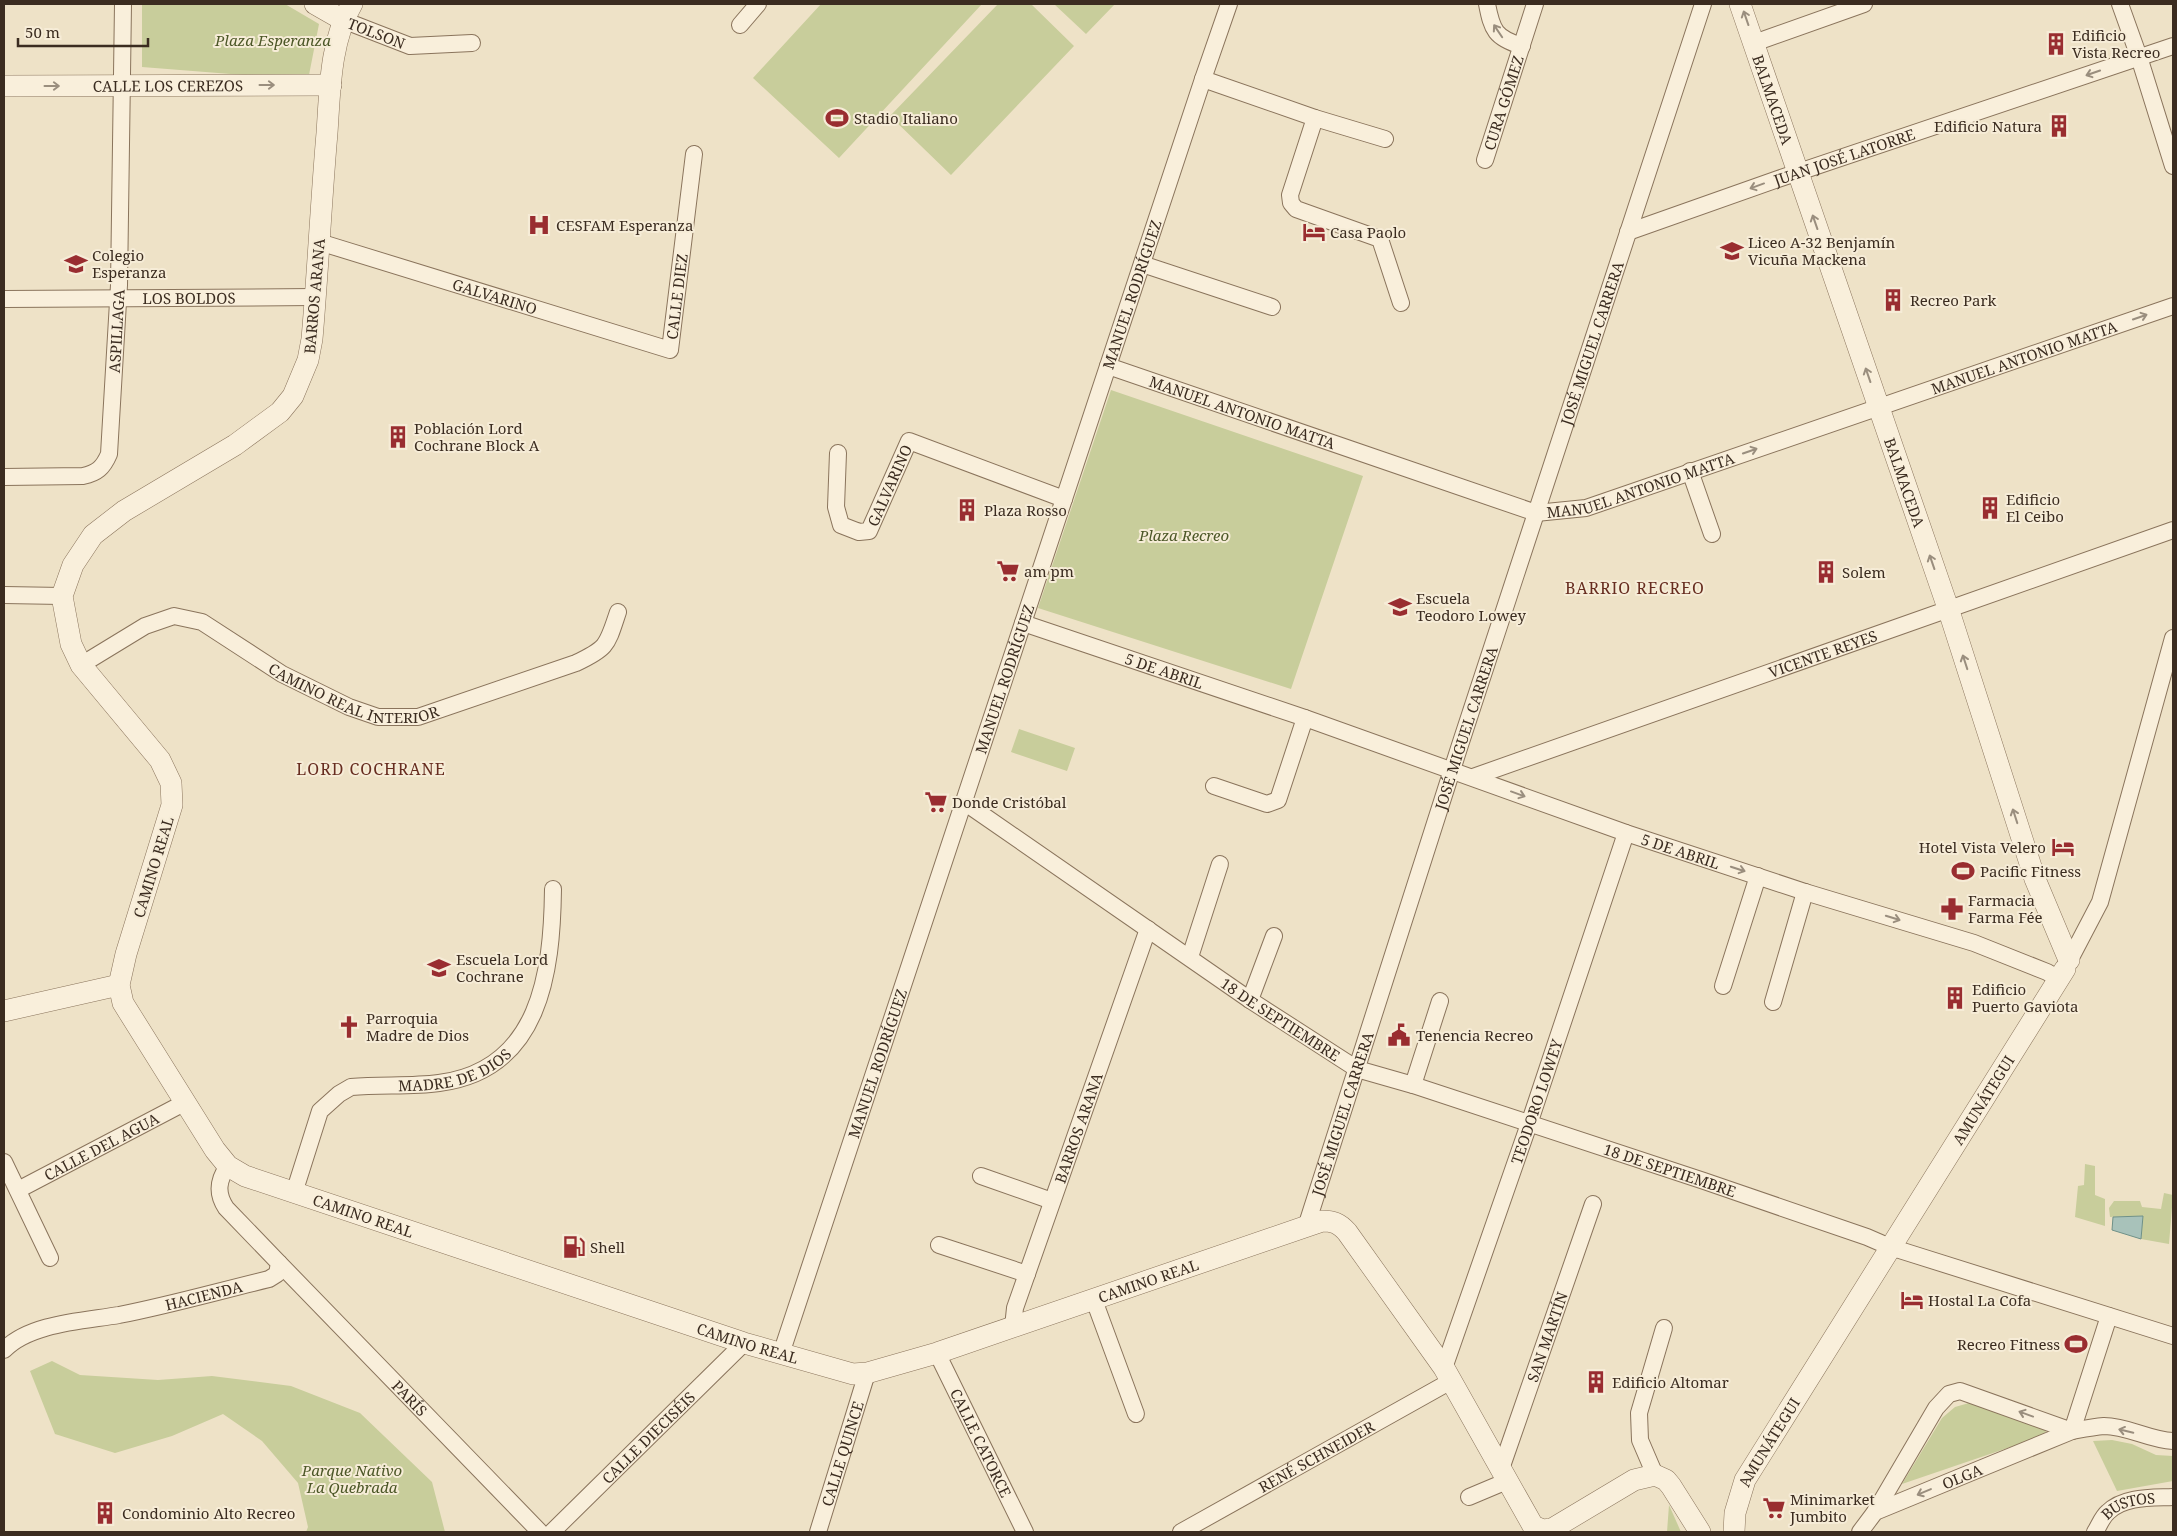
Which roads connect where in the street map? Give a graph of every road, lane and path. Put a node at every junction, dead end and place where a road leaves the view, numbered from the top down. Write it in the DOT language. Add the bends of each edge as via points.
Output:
graph roads {
  1 [pos="123,4"];
  2 [pos="315,4"];
  3 [pos="758,4"];
  4 [pos="1229,4"];
  5 [pos="1487,4"];
  6 [pos="1535,4"];
  7 [pos="1703,4"];
  8 [pos="1740,4"];
  9 [pos="1864,4"];
  10 [pos="2120,4"];
  11 [pos="348,12"];
  12 [pos="740,25"];
  13 [pos="1754,42"];
  14 [pos="472,43"];
  15 [pos="1522,46"];
  16 [pos="2173,46"];
  17 [pos="2140,57"];
  18 [pos="1203,79"];
  19 [pos="331,85"];
  20 [pos="4,86"];
  21 [pos="122,86"];
  22 [pos="1315,118"];
  23 [pos="1385,139"];
  24 [pos="694,154"];
  25 [pos="1485,160"];
  26 [pos="2173,166"];
  27 [pos="1798,172"];
  28 [pos="1628,232"];
  29 [pos="319,242"];
  30 [pos="1142,264"];
  31 [pos="315,297"];
  32 [pos="118,298"];
  33 [pos="4,299"];
  34 [pos="1401,303"];
  35 [pos="2173,306"];
  36 [pos="1272,307"];
  37 [pos="670,350"];
  38 [pos="1108,366"];
  39 [pos="1879,408"];
  40 [pos="838,453"];
  41 [pos="1690,471"];
  42 [pos="4,476"];
  43 [pos="1064,499"];
  44 [pos="1536,513"];
  45 [pos="2173,530"];
  46 [pos="1712,534"];
  47 [pos="4,596"];
  48 [pos="62,596"];
  49 [pos="1948,608"];
  50 [pos="618,612"];
  51 [pos="1023,623"];
  52 [pos="2173,638"];
  53 [pos="81,665"];
  54 [pos="1305,718"];
  55 [pos="1452,770"];
  56 [pos="1473,777"];
  57 [pos="1214,786"];
  58 [pos="964,802"];
  59 [pos="1626,833"];
  60 [pos="1220,864"];
  61 [pos="1758,876"];
  62 [pos="554,889"];
  63 [pos="1805,892"];
  64 [pos="1148,929"];
  65 [pos="1274,936"];
  66 [pos="1190,957"];
  67 [pos="2064,969"];
  68 [pos="119,985"];
  69 [pos="1723,986"];
  70 [pos="1250,1000"];
  71 [pos="1440,1001"];
  72 [pos="1773,1002"];
  73 [pos="4,1012"];
  74 [pos="1357,1069"];
  75 [pos="1413,1085"];
  76 [pos="184,1102"];
  77 [pos="1529,1124"];
  78 [pos="4,1162"];
  79 [pos="228,1166"];
  80 [pos="981,1176"];
  81 [pos="18,1190"];
  82 [pos="294,1193"];
  83 [pos="1052,1201"];
  84 [pos="1593,1204"];
  85 [pos="1306,1227"];
  86 [pos="940,1245"];
  87 [pos="1890,1247"];
  88 [pos="50,1258"];
  89 [pos="279,1263"];
  90 [pos="1027,1274"];
  91 [pos="1094,1300"];
  92 [pos="2109,1316"];
  93 [pos="1013,1327"];
  94 [pos="1664,1328"];
  95 [pos="2173,1336"];
  96 [pos="744,1343"];
  97 [pos="4,1350"];
  98 [pos="937,1353"];
  99 [pos="781,1354"];
  100 [pos="867,1373"];
  101 [pos="1448,1374"];
  102 [pos="1136,1414"];
  103 [pos="2072,1431"];
  104 [pos="2173,1441"];
  105 [pos="1504,1475"];
  106 [pos="1655,1475"];
  107 [pos="1470,1497"];
  108 [pos="2173,1497"];
  109 [pos="1875,1512"];
  110 [pos="1542,1531"];
  111 [pos="540,1532"];
  112 [pos="552,1532"];
  113 [pos="818,1532"];
  114 [pos="1025,1532"];
  115 [pos="1181,1532"];
  116 [pos="1700,1532"];
  117 [pos="1734,1532"];
  118 [pos="1860,1532"];
  119 [pos="2095,1532"];
  1 -- 21 [label="street, ASPILLAGA"];
  2 -- 11 [label="street, TOLSON"];
  3 -- 12 [label="street"];
  4 -- 18 [label="street, MANUEL RODRÍGUEZ"];
  15 -- 5 [label="street, one-way" via="1505,41 1495,30"];
  6 -- 15 [label="street"];
  7 -- 28 [label="street, JOSÉ MIGUEL CARRERA"];
  13 -- 8 [label="street, BALMACEDA, one-way"];
  9 -- 13 [label="street"];
  10 -- 17 [label="street"];
  11 -- 14 [label="street, TOLSON" via="410,46"];
  11 -- 19 [label="street, BARROS ARANA" via="335,50"];
  13 -- 27 [label="street, BALMACEDA"];
  15 -- 25 [label="street, CURA GÓMEZ"];
  16 -- 17 [label="street, JUAN JOSÉ LATORRE"];
  17 -- 26 [label="street"];
  17 -- 27 [label="street, JUAN JOSÉ LATORRE, one-way"];
  18 -- 22 [label="street"];
  18 -- 30 [label="street, MANUEL RODRÍGUEZ"];
  21 -- 19 [label="street, CALLE LOS CEREZOS, one-way"];
  19 -- 29 [label="street, BARROS ARANA"];
  20 -- 21 [label="street, CALLE LOS CEREZOS, one-way"];
  21 -- 32 [label="street, ASPILLAGA"];
  22 -- 23 [label="street"];
  22 -- 34 [label="street" via="1290,195 1291,203 1296,209 1380,239"];
  24 -- 37 [label="street, CALLE DIEZ"];
  27 -- 28 [label="street, JUAN JOSÉ LATORRE, one-way"];
  39 -- 27 [label="street, BALMACEDA, one-way"];
  28 -- 44 [label="street, JOSÉ MIGUEL CARRERA"];
  29 -- 31 [label="street, BARROS ARANA"];
  29 -- 37 [label="street, GALVARINO"];
  30 -- 36 [label="street"];
  30 -- 38 [label="street, MANUEL RODRÍGUEZ"];
  31 -- 32 [label="street, LOS BOLDOS"];
  31 -- 48 [label="street, BARROS ARANA" via="308,360 293,396 280,412 235,445 124,511 93,535 73,565"];
  32 -- 33 [label="street, LOS BOLDOS"];
  32 -- 42 [label="street, ASPILLAGA" via="109,454 105,463 92,474 83,476"];
  39 -- 35 [label="street, MANUEL ANTONIO MATTA, one-way"];
  38 -- 43 [label="street, MANUEL RODRÍGUEZ"];
  38 -- 44 [label="street, MANUEL ANTONIO MATTA"];
  41 -- 39 [label="street, MANUEL ANTONIO MATTA, one-way"];
  49 -- 39 [label="street, BALMACEDA, one-way"];
  40 -- 43 [label="street, GALVARINO" via="836,508 841,525 859,532 869,531 909,441"];
  41 -- 44 [label="street, MANUEL ANTONIO MATTA" via="1586,508"];
  41 -- 46 [label="street"];
  43 -- 51 [label="street, MANUEL RODRÍGUEZ"];
  44 -- 55 [label="street, JOSÉ MIGUEL CARRERA"];
  45 -- 49 [label="street, VICENTE REYES"];
  47 -- 48 [label="street"];
  48 -- 53 [label="street, CAMINO REAL" via="71,644"];
  49 -- 56 [label="street, VICENTE REYES"];
  67 -- 49 [label="street, BALMACEDA, one-way"];
  50 -- 53 [label="street, CAMINO REAL INTERIOR" via="610,636 600,651 576,663 418,717 378,717 349,707 282,674 202,622 174,616 145,626"];
  51 -- 54 [label="street, 5 DE ABRIL"];
  51 -- 58 [label="street, MANUEL RODRÍGUEZ"];
  52 -- 67 [label="street, AMUNÁTEGUI" via="2100,902"];
  53 -- 68 [label="street, CAMINO REAL" via="160,760 171,783 172,805"];
  54 -- 55 [label="street, 5 DE ABRIL"];
  54 -- 57 [label="street" via="1278,800 1267,804"];
  55 -- 56 [label="street, 5 DE ABRIL"];
  55 -- 74 [label="street, JOSÉ MIGUEL CARRERA"];
  56 -- 59 [label="street, 5 DE ABRIL, one-way"];
  58 -- 64 [label="street, 18 DE SEPTIEMBRE"];
  58 -- 99 [label="street, MANUEL RODRÍGUEZ"];
  59 -- 61 [label="street, 5 DE ABRIL, one-way"];
  59 -- 77 [label="street, TEODORO LOWEY"];
  60 -- 66 [label="street"];
  61 -- 63 [label="street, 5 DE ABRIL"];
  61 -- 69 [label="street"];
  62 -- 82 [label="street, MADRE DE DIOS" via="553,933 544,987 533,1017 518,1042 496,1063 472,1076 439,1083 351,1087 339,1094 320,1111"];
  63 -- 67 [label="street, 5 DE ABRIL, one-way" via="1974,942 2047,972"];
  63 -- 72 [label="street"];
  64 -- 66 [label="street, 18 DE SEPTIEMBRE"];
  64 -- 83 [label="street, BARROS ARANA"];
  65 -- 70 [label="street"];
  66 -- 70 [label="street, 18 DE SEPTIEMBRE"];
  67 -- 87 [label="street, AMUNÁTEGUI"];
  68 -- 73 [label="street"];
  68 -- 76 [label="street, CAMINO REAL" via="123,1002"];
  70 -- 74 [label="street, 18 DE SEPTIEMBRE"];
  71 -- 75 [label="street"];
  74 -- 75 [label="street, 18 DE SEPTIEMBRE"];
  74 -- 85 [label="street, JOSÉ MIGUEL CARRERA"];
  75 -- 77 [label="street, 18 DE SEPTIEMBRE"];
  76 -- 79 [label="street, CAMINO REAL"];
  76 -- 81 [label="street, CALLE DEL AGUA"];
  77 -- 87 [label="street, 18 DE SEPTIEMBRE"];
  77 -- 101 [label="street, TEODORO LOWEY"];
  78 -- 81 [label="street"];
  79 -- 82 [label="street, CAMINO REAL" via="245,1176"];
  79 -- 89 [label="street" via="221,1176 220,1198"];
  80 -- 83 [label="street"];
  81 -- 88 [label="street"];
  82 -- 96 [label="street, CAMINO REAL"];
  83 -- 90 [label="street, BARROS ARANA"];
  84 -- 105 [label="street, SAN MARTÍN"];
  85 -- 91 [label="street, CAMINO REAL"];
  85 -- 101 [label="street, CAMINO REAL" via="1322,1221 1341,1225"];
  86 -- 90 [label="street"];
  87 -- 92 [label="street, 18 DE SEPTIEMBRE"];
  87 -- 117 [label="street, AMUNÁTEGUI" via="1745,1480 1735,1513"];
  89 -- 97 [label="street, HACIENDA" via="277,1274 269,1279 26,1334"];
  89 -- 111 [label="street, PARÍS"];
  90 -- 93 [label="street, BARROS ARANA" via="1015,1308"];
  91 -- 93 [label="street, CAMINO REAL"];
  91 -- 102 [label="street"];
  92 -- 95 [label="street, 18 DE SEPTIEMBRE"];
  92 -- 103 [label="street"];
  93 -- 98 [label="street, CAMINO REAL"];
  94 -- 106 [label="street" via="1639,1413 1640,1440"];
  96 -- 99 [label="street, CAMINO REAL"];
  96 -- 112 [label="street, CALLE DIECISÉIS"];
  98 -- 100 [label="street, CAMINO REAL"];
  98 -- 114 [label="street, CALLE CATORCE"];
  99 -- 100 [label="street, CAMINO REAL" via="838,1371"];
  100 -- 113 [label="street, CALLE QUINCE"];
  101 -- 105 [label="street, CAMINO REAL"];
  101 -- 115 [label="street, RENÉ SCHNEIDER"];
  104 -- 103 [label="street, OLGA, one-way" via="2105,1426"];
  103 -- 109 [label="street, OLGA, one-way"];
  103 -- 109 [label="street, one-way" via="1960,1391 1949,1394 1936,1408"];
  105 -- 107 [label="street"];
  105 -- 110 [label="street, CAMINO REAL" via="1533,1526"];
  106 -- 110 [label="street, CAMINO REAL" via="1634,1480 1552,1529"];
  106 -- 116 [label="street" via="1671,1486"];
  108 -- 119 [label="street, BUSTOS" via="2137,1499 2119,1504 2107,1512"];
  109 -- 118 [label="street"];
}
